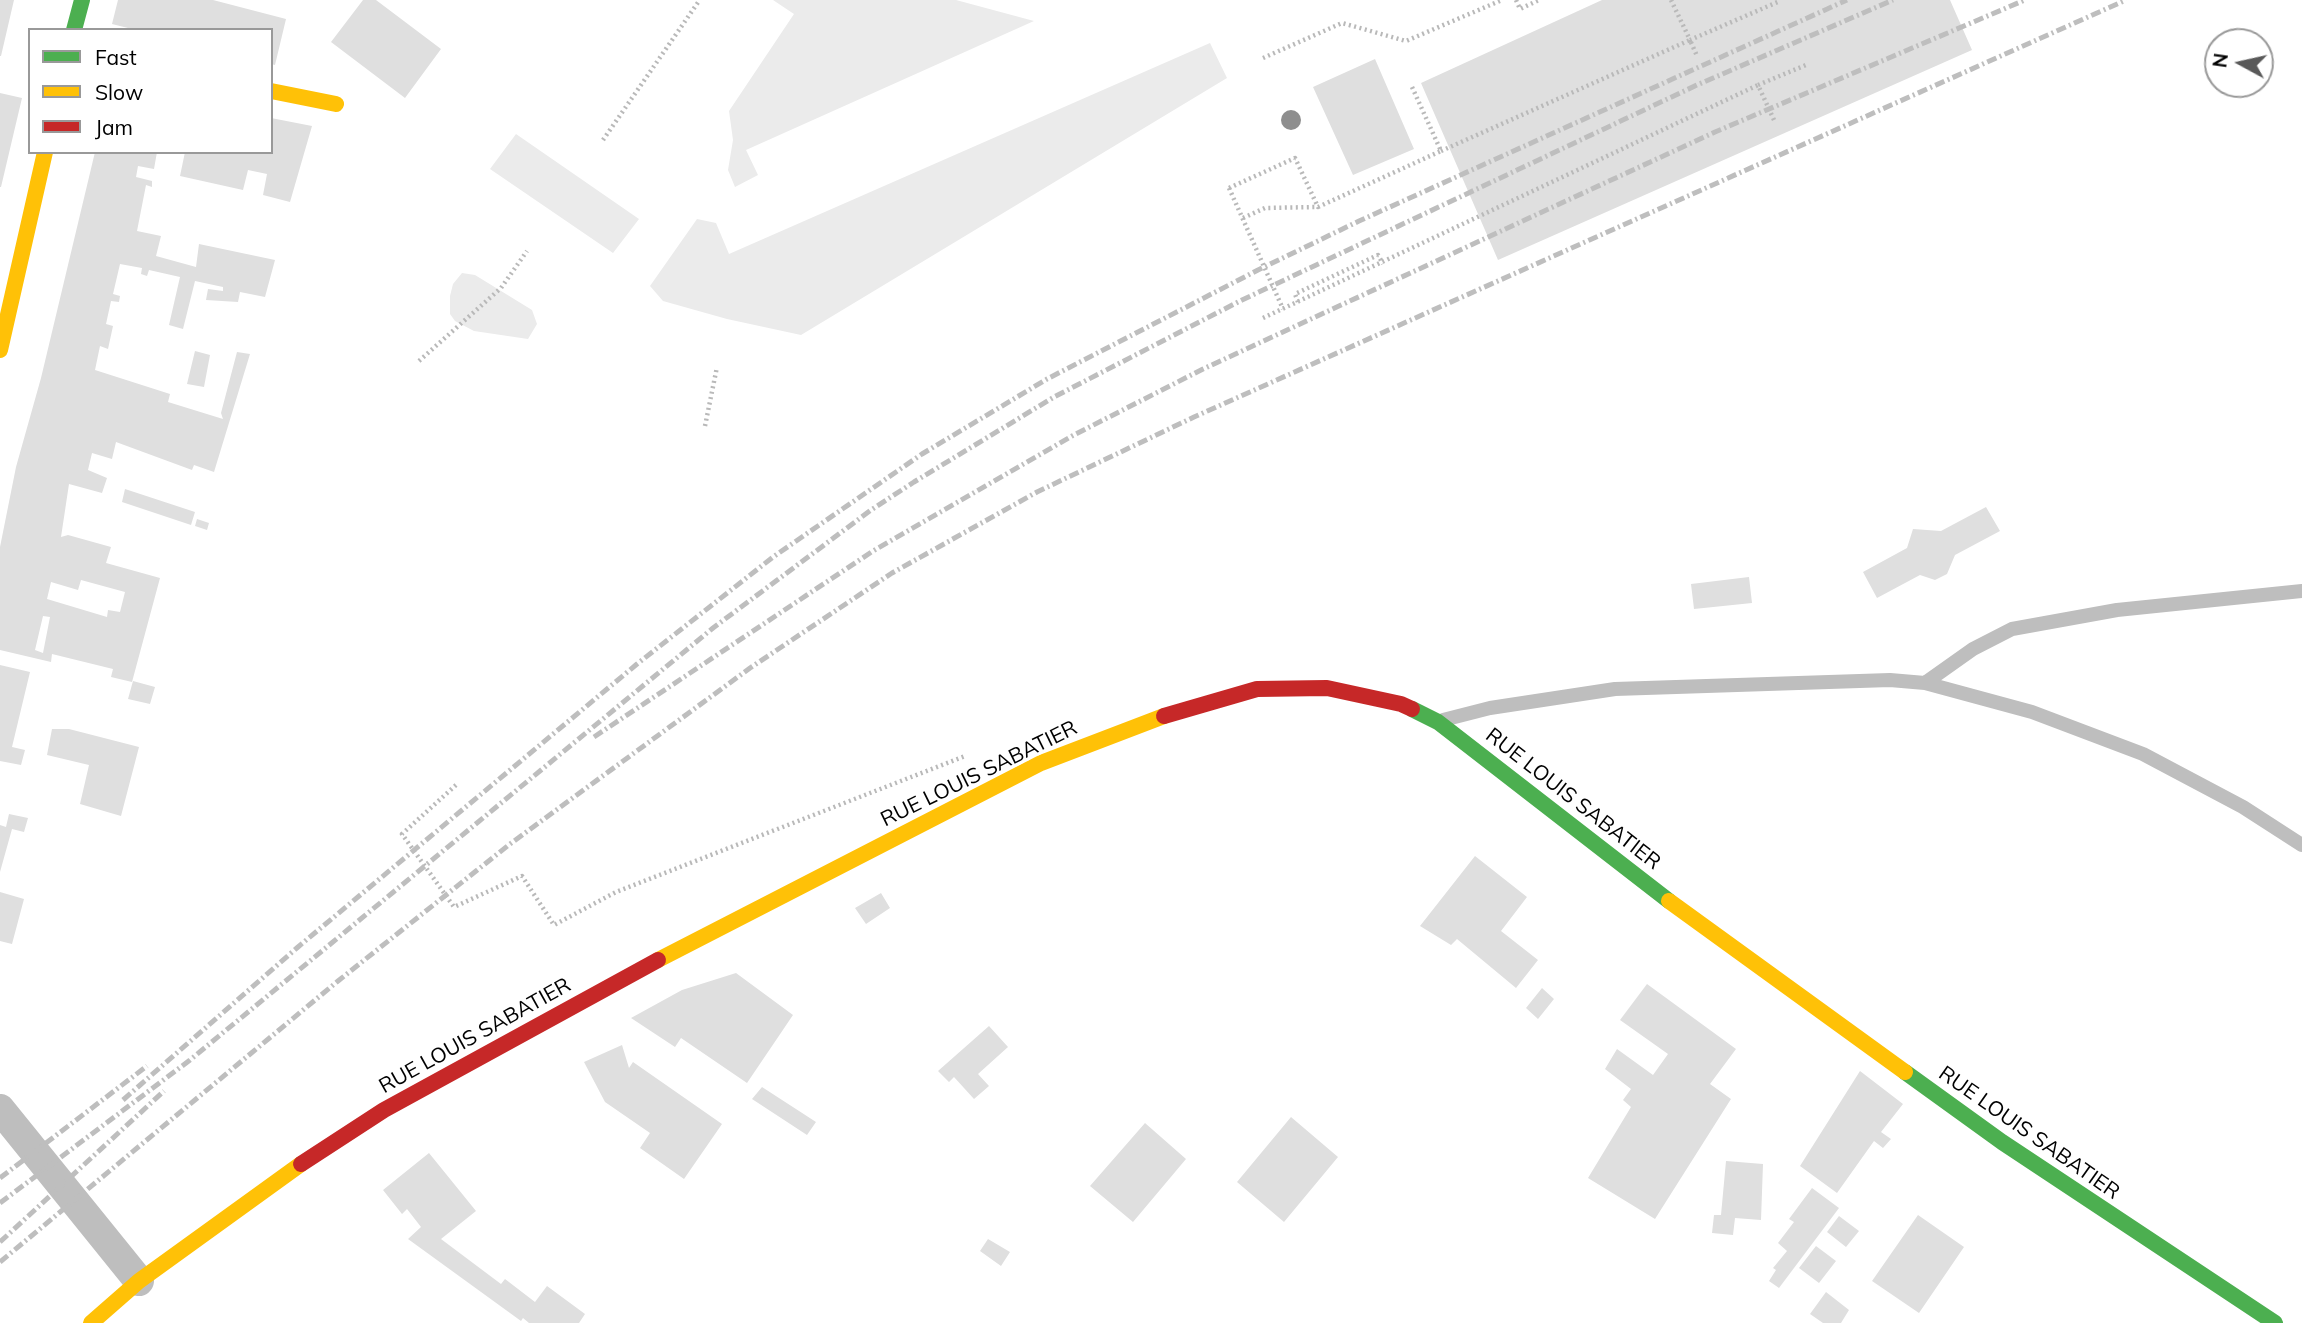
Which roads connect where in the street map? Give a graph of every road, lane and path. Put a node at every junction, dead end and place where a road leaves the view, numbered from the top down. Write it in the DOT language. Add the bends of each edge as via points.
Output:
graph roads {
  1 [pos="82,0"];
  2 [pos="1502,0"];
  3 [pos="1516,0"];
  4 [pos="1539,0"];
  5 [pos="1671,0"];
  6 [pos="699,1"];
  7 [pos="1780,1"];
  8 [pos="75,28"];
  9 [pos="1690,40"];
  10 [pos="1697,56"];
  11 [pos="1263,58"];
  12 [pos="1806,65"];
  13 [pos="1758,85"];
  14 [pos="1412,87"];
  15 [pos="273,91"];
  16 [pos="337,104"];
  17 [pos="1773,120"];
  18 [pos="603,140"];
  19 [pos="1441,150"];
  20 [pos="45,154"];
  21 [pos="1318,206"];
  22 [pos="1243,218"];
  23 [pos="527,251"];
  24 [pos="1383,264"];
  25 [pos="1283,309"];
  26 [pos="0,349"];
  27 [pos="419,361"];
  28 [pos="717,367"];
  29 [pos="705,426"];
  30 [pos="2302,591"];
  31 [pos="1925,683"];
  32 [pos="1438,722"];
  33 [pos="968,755"];
  34 [pos="456,785"];
  35 [pos="2302,845"];
  36 [pos="0,1109"];
  37 [pos="139,1281"];
  38 [pos="91,1323"];
  39 [pos="2275,1323"];
  1 -- 8 [label="street"];
  2 -- 11 [label="path" via="1406,41 1342,23"];
  3 -- 4 [label="path" via="1520,9"];
  5 -- 9 [label="path"];
  6 -- 18 [label="path"];
  7 -- 9 [label="path"];
  9 -- 10 [label="path"];
  9 -- 19 [label="path"];
  12 -- 13 [label="path"];
  13 -- 17 [label="path"];
  13 -- 24 [label="path"];
  14 -- 19 [label="path"];
  15 -- 16 [label="street"];
  19 -- 21 [label="path"];
  20 -- 26 [label="street"];
  21 -- 22 [label="path" via="1265,208"];
  21 -- 22 [label="path, bridge" via="1295,158 1229,188"];
  22 -- 25 [label="path, bridge"];
  23 -- 27 [label="path" via="501,288"];
  24 -- 25 [label="path"];
  24 -- 25 [label="path" via="1378,255 1295,294 1299,302 1264,318"];
  28 -- 29 [label="path"];
  30 -- 31 [label="lane" via="2117,610 2012,629 1973,649"];
  31 -- 32 [label="lane" via="1890,680 1615,689 1490,708"];
  31 -- 35 [label="lane" via="2032,712 2143,754 2244,807"];
  32 -- 37 [label="street, RUE LOUIS SABATIER" via="1401,704 1327,688 1257,689 1189,706 1041,762 621,979 384,1110 307,1159"];
  32 -- 39 [label="street, RUE LOUIS SABATIER" via="1644,883 2002,1142"];
  33 -- 34 [label="path" via="616,892 555,925 522,876 454,907 402,834"];
  36 -- 37 [label="street"];
  37 -- 38 [label="street, RUE LOUIS SABATIER"];
}
